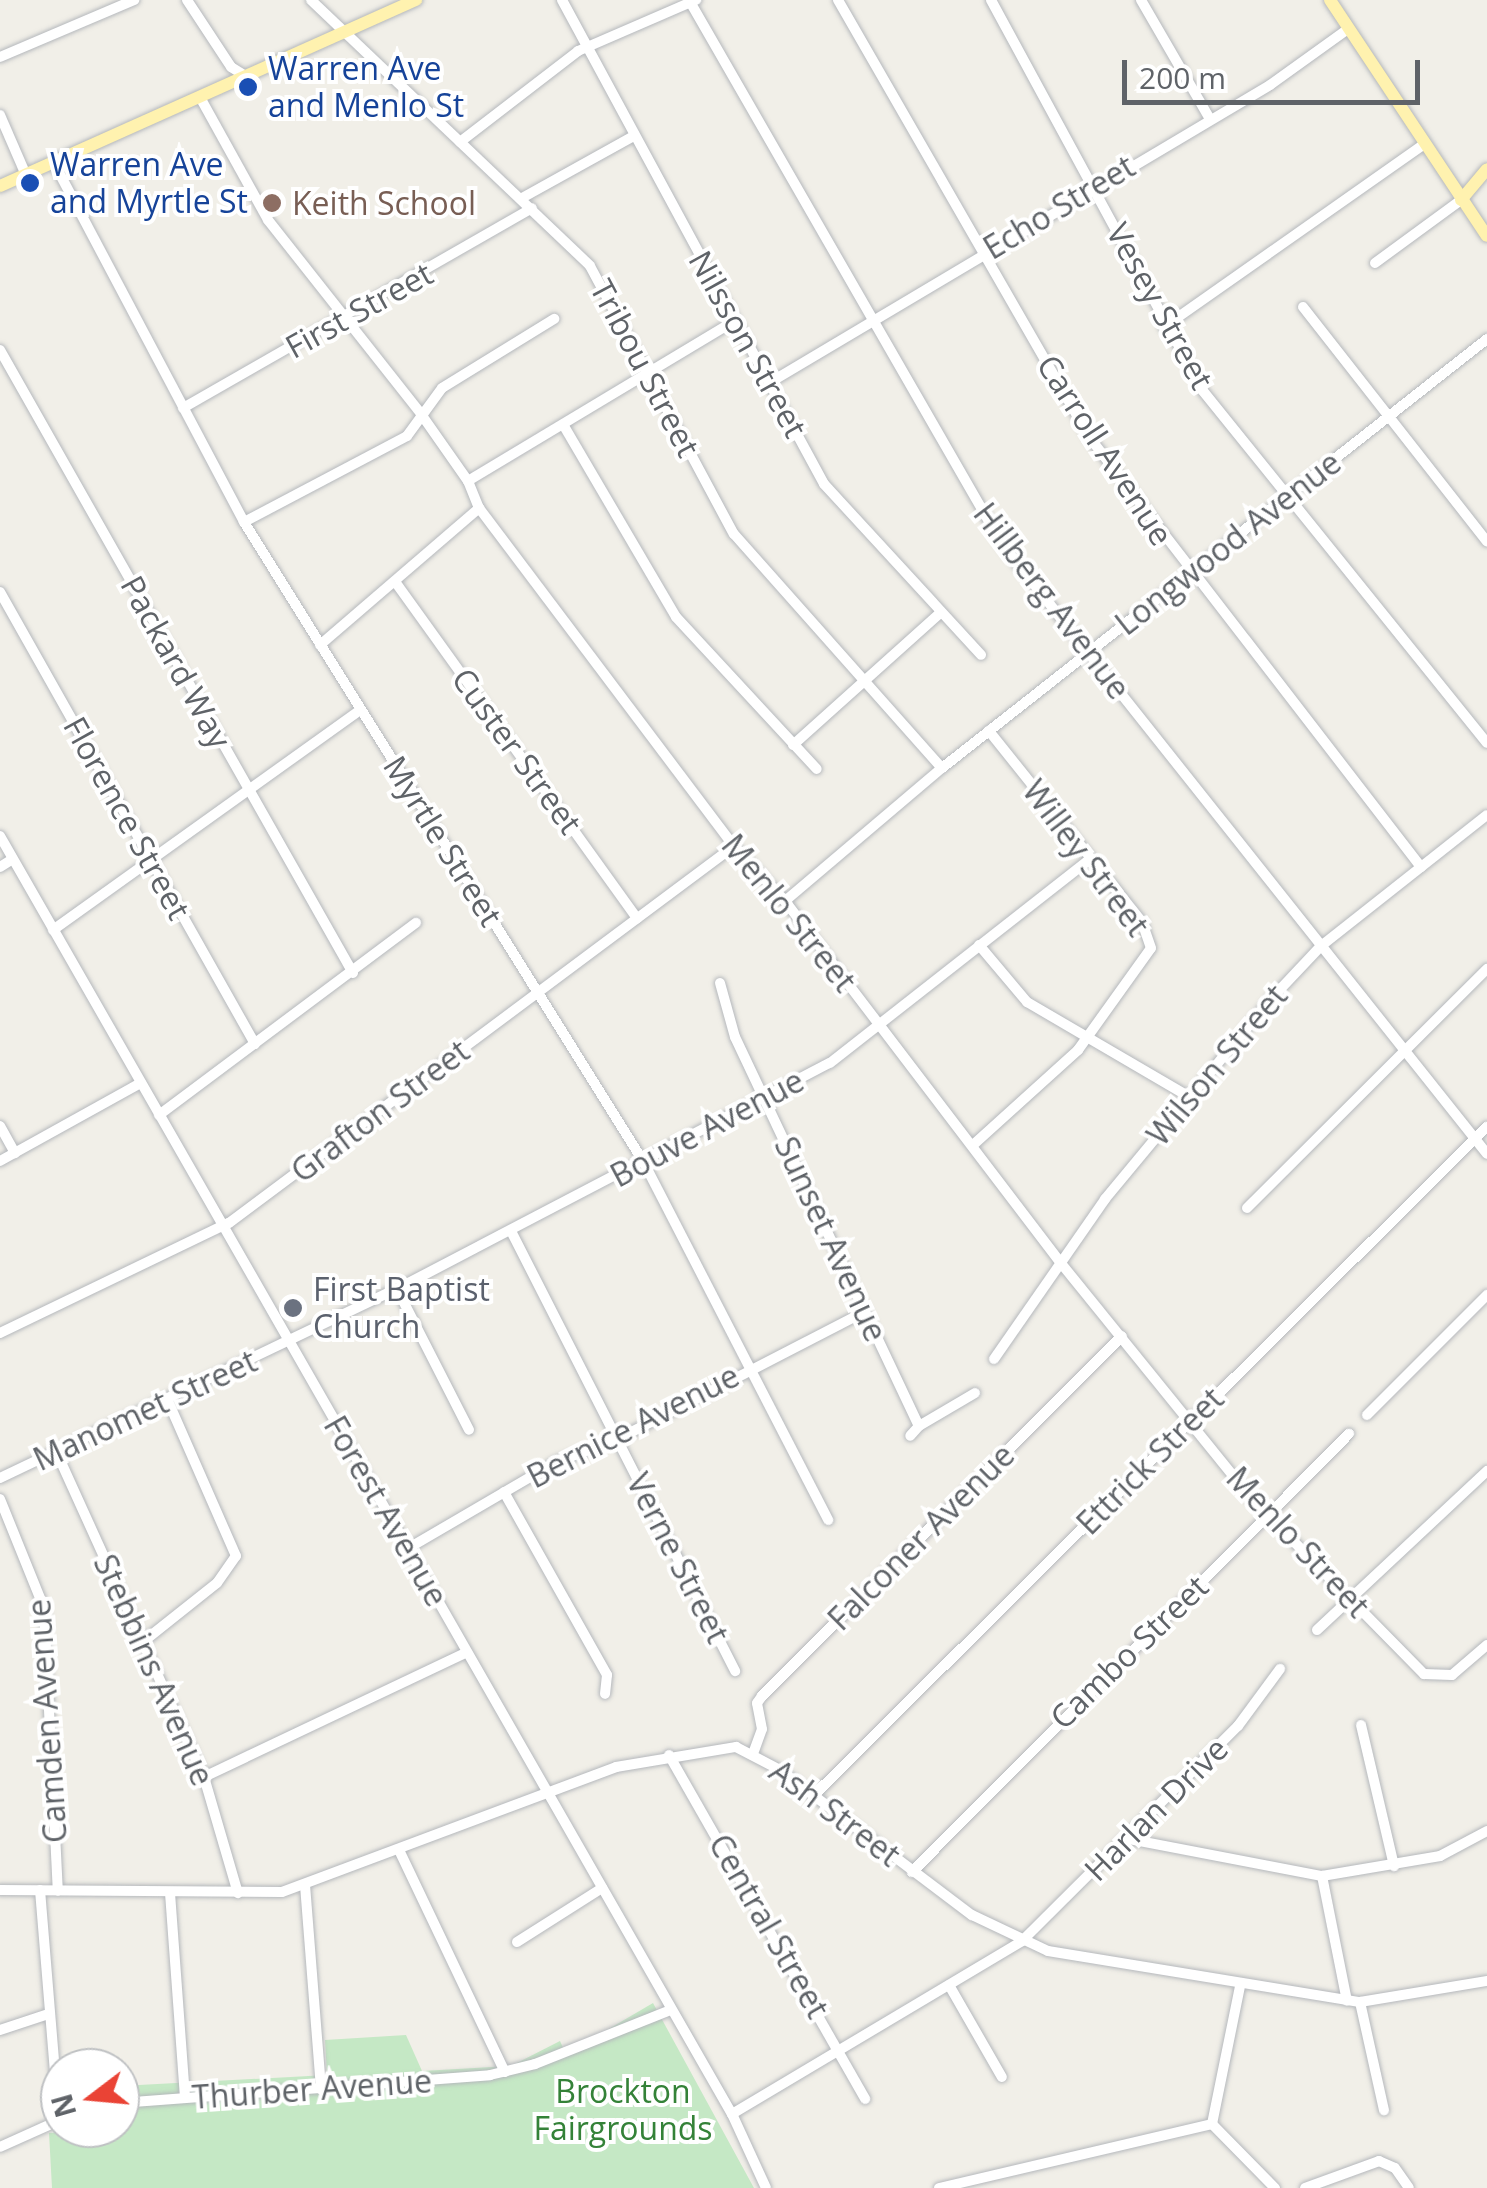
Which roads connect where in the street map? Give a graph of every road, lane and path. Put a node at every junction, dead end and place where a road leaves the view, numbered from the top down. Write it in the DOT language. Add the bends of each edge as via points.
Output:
graph roads {
  1 [pos="134,0"];
  2 [pos="187,0"];
  3 [pos="311,0"];
  4 [pos="416,0"];
  5 [pos="562,0"];
  6 [pos="838,0"];
  7 [pos="990,0"];
  8 [pos="1141,0"];
  9 [pos="1330,0"];
  10 [pos="692,1"];
  11 [pos="1348,30"];
  12 [pos="345,34"];
  13 [pos="588,47"];
  14 [pos="0,56"];
  15 [pos="247,78"];
  16 [pos="202,99"];
  17 [pos="0,114"];
  18 [pos="1210,118"];
  19 [pos="634,136"];
  20 [pos="460,142"];
  21 [pos="1424,144"];
  22 [pos="54,163"];
  23 [pos="1487,168"];
  24 [pos="26,175"];
  25 [pos="1094,185"];
  26 [pos="0,186"];
  27 [pos="522,198"];
  28 [pos="1461,200"];
  29 [pos="532,208"];
  30 [pos="1487,236"];
  31 [pos="983,253"];
  32 [pos="1376,263"];
  33 [pos="1303,307"];
  34 [pos="554,319"];
  35 [pos="343,320"];
  36 [pos="734,321"];
  37 [pos="872,322"];
  38 [pos="1164,327"];
  39 [pos="1487,339"];
  40 [pos="0,350"];
  41 [pos="648,370"];
  42 [pos="769,383"];
  43 [pos="183,408"];
  44 [pos="421,414"];
  45 [pos="1388,416"];
  46 [pos="564,426"];
  47 [pos="468,481"];
  48 [pos="1288,497"];
  49 [pos="480,508"];
  50 [pos="244,522"];
  51 [pos="1487,542"];
  52 [pos="1189,574"];
  53 [pos="396,583"];
  54 [pos="0,592"];
  55 [pos="940,613"];
  56 [pos="320,646"];
  57 [pos="1089,654"];
  58 [pos="981,655"];
  59 [pos="862,679"];
  60 [pos="360,710"];
  61 [pos="990,731"];
  62 [pos="1487,743"];
  63 [pos="793,745"];
  64 [pos="942,768"];
  65 [pos="817,769"];
  66 [pos="249,788"];
  67 [pos="1487,815"];
  68 [pos="0,836"];
  69 [pos="734,846"];
  70 [pos="14,859"];
  71 [pos="1090,859"];
  72 [pos="151,860"];
  73 [pos="0,867"];
  74 [pos="1421,867"];
  75 [pos="785,900"];
  76 [pos="637,918"];
  77 [pos="416,923"];
  78 [pos="54,930"];
  79 [pos="979,945"];
  80 [pos="1321,946"];
  81 [pos="1487,969"];
  82 [pos="353,973"];
  83 [pos="720,983"];
  84 [pos="539,992"];
  85 [pos="878,1024"];
  86 [pos="1090,1037"];
  87 [pos="256,1044"];
  88 [pos="1406,1054"];
  89 [pos="141,1084"];
  90 [pos="764,1098"];
  91 [pos="1192,1098"];
  92 [pos="159,1115"];
  93 [pos="0,1126"];
  94 [pos="1487,1126"];
  95 [pos="1475,1139"];
  96 [pos="973,1145"];
  97 [pos="16,1154"];
  98 [pos="1487,1154"];
  99 [pos="0,1160"];
  100 [pos="643,1161"];
  101 [pos="1247,1208"];
  102 [pos="222,1227"];
  103 [pos="511,1231"];
  104 [pos="1060,1262"];
  105 [pos="396,1289"];
  106 [pos="1487,1295"];
  107 [pos="864,1312"];
  108 [pos="0,1332"];
  109 [pos="1122,1336"];
  110 [pos="289,1342"];
  111 [pos="994,1359"];
  112 [pos="749,1367"];
  113 [pos="975,1394"];
  114 [pos="168,1400"];
  115 [pos="1367,1415"];
  116 [pos="1190,1422"];
  117 [pos="919,1426"];
  118 [pos="469,1430"];
  119 [pos="1348,1434"];
  120 [pos="910,1436"];
  121 [pos="618,1439"];
  122 [pos="56,1452"];
  123 [pos="1487,1471"];
  124 [pos="0,1478"];
  125 [pos="504,1492"];
  126 [pos="0,1498"];
  127 [pos="1267,1515"];
  128 [pos="828,1520"];
  129 [pos="407,1549"];
  130 [pos="1350,1596"];
  131 [pos="1318,1630"];
  132 [pos="144,1641"];
  133 [pos="1487,1645"];
  134 [pos="467,1652"];
  135 [pos="1280,1670"];
  136 [pos="735,1671"];
  137 [pos="604,1694"];
  138 [pos="1362,1725"];
  139 [pos="754,1752"];
  140 [pos="669,1755"];
  141 [pos="204,1777"];
  142 [pos="546,1792"];
  143 [pos="813,1796"];
  144 [pos="1487,1831"];
  145 [pos="1128,1838"];
  146 [pos="399,1850"];
  147 [pos="1394,1866"];
  148 [pos="912,1872"];
  149 [pos="1322,1876"];
  150 [pos="306,1885"];
  151 [pos="602,1888"];
  152 [pos="0,1890"];
  153 [pos="40,1890"];
  154 [pos="58,1891"];
  155 [pos="170,1893"];
  156 [pos="238,1893"];
  157 [pos="1022,1941"];
  158 [pos="516,1942"];
  159 [pos="1487,1981"];
  160 [pos="949,1985"];
  161 [pos="1240,1986"];
  162 [pos="1347,2001"];
  163 [pos="1360,2002"];
  164 [pos="671,2010"];
  165 [pos="48,2014"];
  166 [pos="0,2030"];
  167 [pos="52,2048"];
  168 [pos="841,2048"];
  169 [pos="504,2072"];
  170 [pos="1002,2077"];
  171 [pos="321,2089"];
  172 [pos="184,2097"];
  173 [pos="865,2099"];
  174 [pos="140,2101"];
  175 [pos="1384,2110"];
  176 [pos="732,2114"];
  177 [pos="1212,2124"];
  178 [pos="40,2129"];
  179 [pos="0,2146"];
  180 [pos="766,2188"];
  181 [pos="939,2188"];
  182 [pos="1275,2188"];
  183 [pos="1305,2188"];
  184 [pos="1409,2188"];
  1 -- 14 [label="street"];
  2 -- 15 [label="street" via="231,67"];
  3 -- 12 [label="street, Tribou Street"];
  4 -- 12 [label="main road"];
  5 -- 13 [label="street, Nilsson Street"];
  6 -- 31 [label="street, Carroll Avenue"];
  7 -- 25 [label="street, Vesey Street"];
  8 -- 18 [label="street"];
  9 -- 11 [label="main road"];
  10 -- 13 [label="street"];
  10 -- 37 [label="street, Hillberg Avenue"];
  11 -- 18 [label="street, Echo Street"];
  11 -- 21 [label="main road"];
  12 -- 15 [label="main road"];
  12 -- 20 [label="street, Tribou Street"];
  13 -- 19 [label="street, Nilsson Street"];
  13 -- 20 [label="street"];
  15 -- 16 [label="main road"];
  16 -- 22 [label="main road"];
  16 -- 35 [label="street, Menlo Street" via="268,220"];
  17 -- 24 [label="street"];
  18 -- 25 [label="street, Echo Street"];
  19 -- 27 [label="street"];
  19 -- 36 [label="street, Nilsson Street"];
  20 -- 27 [label="street, Tribou Street"];
  21 -- 28 [label="main road"];
  21 -- 38 [label="street"];
  22 -- 24 [label="main road"];
  22 -- 43 [label="street, Myrtle Street"];
  23 -- 28 [label="main road"];
  24 -- 26 [label="main road"];
  25 -- 31 [label="street, Echo Street"];
  25 -- 38 [label="street, Vesey Street"];
  27 -- 29 [label="street, Tribou Street"];
  28 -- 30 [label="main road"];
  28 -- 32 [label="street"];
  29 -- 35 [label="street, First Street"];
  29 -- 41 [label="street, Tribou Street" via="590,266"];
  31 -- 37 [label="street, Echo Street"];
  31 -- 52 [label="street, Carroll Avenue" via="1090,438"];
  33 -- 45 [label="street"];
  34 -- 44 [label="street" via="442,388"];
  35 -- 43 [label="street, First Street"];
  35 -- 44 [label="street, Menlo Street"];
  36 -- 41 [label="street"];
  36 -- 42 [label="street, Nilsson Street"];
  37 -- 42 [label="street, Echo Street"];
  37 -- 57 [label="street, Hillberg Avenue" via="1002,544"];
  38 -- 48 [label="street, Vesey Street" via="1203,391"];
  39 -- 45 [label="street, Longwood Avenue"];
  40 -- 66 [label="street, Packard Way"];
  41 -- 46 [label="street"];
  41 -- 59 [label="street, Tribou Street" via="734,534"];
  42 -- 55 [label="street, Nilsson Street" via="824,484"];
  43 -- 50 [label="street, Myrtle Street"];
  44 -- 47 [label="street, Menlo Street"];
  44 -- 50 [label="street" via="407,436"];
  45 -- 48 [label="street, Longwood Avenue"];
  45 -- 51 [label="street"];
  46 -- 47 [label="street"];
  46 -- 63 [label="street" via="676,616"];
  47 -- 49 [label="street, Menlo Street"];
  48 -- 52 [label="street, Longwood Avenue"];
  48 -- 62 [label="street, Vesey Street"];
  49 -- 53 [label="street"];
  49 -- 69 [label="street, Menlo Street"];
  50 -- 56 [label="street, Myrtle Street"];
  52 -- 57 [label="street, Longwood Avenue"];
  52 -- 74 [label="street, Carroll Avenue"];
  53 -- 56 [label="street"];
  53 -- 76 [label="street, Custer Street"];
  54 -- 72 [label="street, Florence Street"];
  55 -- 58 [label="street, Nilsson Street"];
  55 -- 59 [label="street"];
  56 -- 60 [label="street, Myrtle Street"];
  57 -- 61 [label="street, Longwood Avenue"];
  57 -- 80 [label="street, Hillberg Avenue"];
  59 -- 63 [label="street"];
  59 -- 64 [label="street, Tribou Street"];
  60 -- 66 [label="street"];
  60 -- 84 [label="street, Myrtle Street"];
  61 -- 64 [label="street, Longwood Avenue"];
  61 -- 71 [label="street, Willey Street"];
  63 -- 65 [label="street"];
  64 -- 75 [label="street, Longwood Avenue"];
  66 -- 72 [label="street"];
  66 -- 82 [label="street, Packard Way"];
  67 -- 74 [label="street, Wilson Street"];
  68 -- 70 [label="street, Forest Avenue"];
  69 -- 75 [label="street, Menlo Street"];
  69 -- 76 [label="street, Grafton Street"];
  70 -- 73 [label="street"];
  70 -- 78 [label="street, Forest Avenue"];
  71 -- 79 [label="street, Bouve Avenue"];
  71 -- 86 [label="street, Willey Street" via="1142,922 1150,948"];
  72 -- 78 [label="street"];
  72 -- 87 [label="street, Florence Street"];
  74 -- 80 [label="street, Wilson Street"];
  75 -- 85 [label="street, Menlo Street"];
  76 -- 84 [label="street, Grafton Street"];
  77 -- 82 [label="street"];
  78 -- 89 [label="street, Forest Avenue"];
  79 -- 85 [label="street, Bouve Avenue"];
  79 -- 86 [label="street" via="1027,1002"];
  80 -- 88 [label="street, Hillberg Avenue"];
  80 -- 91 [label="street, Wilson Street"];
  81 -- 88 [label="street"];
  82 -- 87 [label="street"];
  83 -- 90 [label="street, Sunset Avenue"];
  84 -- 100 [label="street, Myrtle Street"];
  84 -- 102 [label="street, Grafton Street"];
  85 -- 90 [label="street, Bouve Avenue" via="830,1062"];
  85 -- 96 [label="street, Menlo Street"];
  86 -- 91 [label="street"];
  86 -- 96 [label="street"];
  87 -- 92 [label="street"];
  88 -- 95 [label="street, Hillberg Avenue"];
  88 -- 101 [label="street"];
  89 -- 92 [label="street, Forest Avenue"];
  89 -- 97 [label="street"];
  90 -- 100 [label="street, Bouve Avenue"];
  90 -- 107 [label="street, Sunset Avenue"];
  91 -- 104 [label="street, Wilson Street"];
  92 -- 102 [label="street, Forest Avenue"];
  93 -- 97 [label="street"];
  94 -- 95 [label="street, Ettrick Street"];
  95 -- 98 [label="street, Hillberg Avenue"];
  95 -- 116 [label="street, Ettrick Street"];
  96 -- 104 [label="street, Menlo Street"];
  97 -- 99 [label="street"];
  100 -- 103 [label="street, Bouve Avenue"];
  100 -- 112 [label="street, Myrtle Street"];
  102 -- 108 [label="street, Grafton Street"];
  102 -- 110 [label="street, Forest Avenue"];
  103 -- 105 [label="street, Bouve Avenue"];
  103 -- 121 [label="street, Verne Street"];
  104 -- 109 [label="street, Menlo Street"];
  104 -- 111 [label="street, Wilson Street"];
  105 -- 110 [label="street, Bouve Avenue"];
  105 -- 118 [label="street"];
  106 -- 115 [label="street"];
  107 -- 112 [label="street, Bernice Avenue"];
  107 -- 117 [label="street, Sunset Avenue"];
  109 -- 116 [label="street, Menlo Street"];
  109 -- 139 [label="street, Falconer Avenue" via="762,1696"];
  110 -- 114 [label="street, Manomet Street"];
  110 -- 129 [label="street, Forest Avenue"];
  112 -- 121 [label="street, Bernice Avenue"];
  112 -- 128 [label="street, Myrtle Street"];
  113 -- 117 [label="street"];
  114 -- 122 [label="street, Manomet Street"];
  114 -- 132 [label="street" via="236,1556 217,1583"];
  116 -- 127 [label="street, Menlo Street"];
  116 -- 143 [label="street, Ettrick Street"];
  117 -- 120 [label="street"];
  119 -- 127 [label="street, Cambo Street"];
  121 -- 125 [label="street, Bernice Avenue" via="585,1448"];
  121 -- 136 [label="street, Verne Street"];
  122 -- 124 [label="street, Manomet Street"];
  122 -- 132 [label="street, Stebbins Avenue"];
  123 -- 130 [label="street"];
  125 -- 129 [label="street, Bernice Avenue"];
  125 -- 137 [label="street" via="607,1675"];
  126 -- 154 [label="street, Camden Avenue" via="44,1608"];
  127 -- 130 [label="street, Menlo Street"];
  127 -- 148 [label="street, Cambo Street"];
  129 -- 134 [label="street, Forest Avenue"];
  130 -- 131 [label="street"];
  130 -- 133 [label="street, Menlo Street" via="1401,1654 1438,1678 1459,1670"];
  132 -- 141 [label="street, Stebbins Avenue"];
  134 -- 141 [label="street"];
  134 -- 142 [label="street, Forest Avenue"];
  135 -- 145 [label="street, Harlan Drive" via="1238,1726"];
  138 -- 147 [label="street"];
  139 -- 140 [label="street, Ash Street" via="724,1746"];
  139 -- 143 [label="street, Ash Street"];
  140 -- 142 [label="street, Ash Street"];
  140 -- 168 [label="street, Central Street"];
  141 -- 156 [label="street, Stebbins Avenue"];
  142 -- 146 [label="street, Ash Street"];
  142 -- 151 [label="street, Forest Avenue"];
  143 -- 148 [label="street, Ash Street"];
  144 -- 147 [label="street" via="1457,1850"];
  145 -- 149 [label="street"];
  145 -- 157 [label="street, Harlan Drive"];
  146 -- 150 [label="street, Ash Street"];
  146 -- 169 [label="street"];
  147 -- 149 [label="street"];
  148 -- 157 [label="street, Ash Street"];
  149 -- 162 [label="street"];
  150 -- 156 [label="street, Ash Street"];
  150 -- 171 [label="street"];
  151 -- 158 [label="street"];
  151 -- 164 [label="street, Forest Avenue"];
  152 -- 153 [label="street, Ash Street"];
  153 -- 154 [label="street, Ash Street"];
  153 -- 165 [label="street"];
  154 -- 155 [label="street, Ash Street"];
  155 -- 156 [label="street, Ash Street"];
  155 -- 172 [label="street"];
  157 -- 160 [label="street, Harlan Drive"];
  157 -- 161 [label="street, Ash Street"];
  159 -- 163 [label="street, Ash Street"];
  160 -- 168 [label="street, Harlan Drive"];
  160 -- 170 [label="street"];
  161 -- 162 [label="street, Ash Street"];
  161 -- 177 [label="street"];
  162 -- 163 [label="street, Ash Street"];
  163 -- 175 [label="street"];
  164 -- 169 [label="street, Thurber Avenue"];
  164 -- 176 [label="street, Forest Avenue"];
  165 -- 166 [label="street"];
  165 -- 167 [label="street"];
  168 -- 173 [label="street, Central Street"];
  168 -- 176 [label="street, Harlan Drive"];
  169 -- 171 [label="street, Thurber Avenue"];
  171 -- 172 [label="street, Thurber Avenue"];
  172 -- 174 [label="street, Thurber Avenue"];
  176 -- 180 [label="street, Forest Avenue"];
  177 -- 181 [label="street"];
  177 -- 182 [label="street"];
  178 -- 179 [label="street"];
  183 -- 184 [label="street" via="1379,2161 1395,2168"];
}
